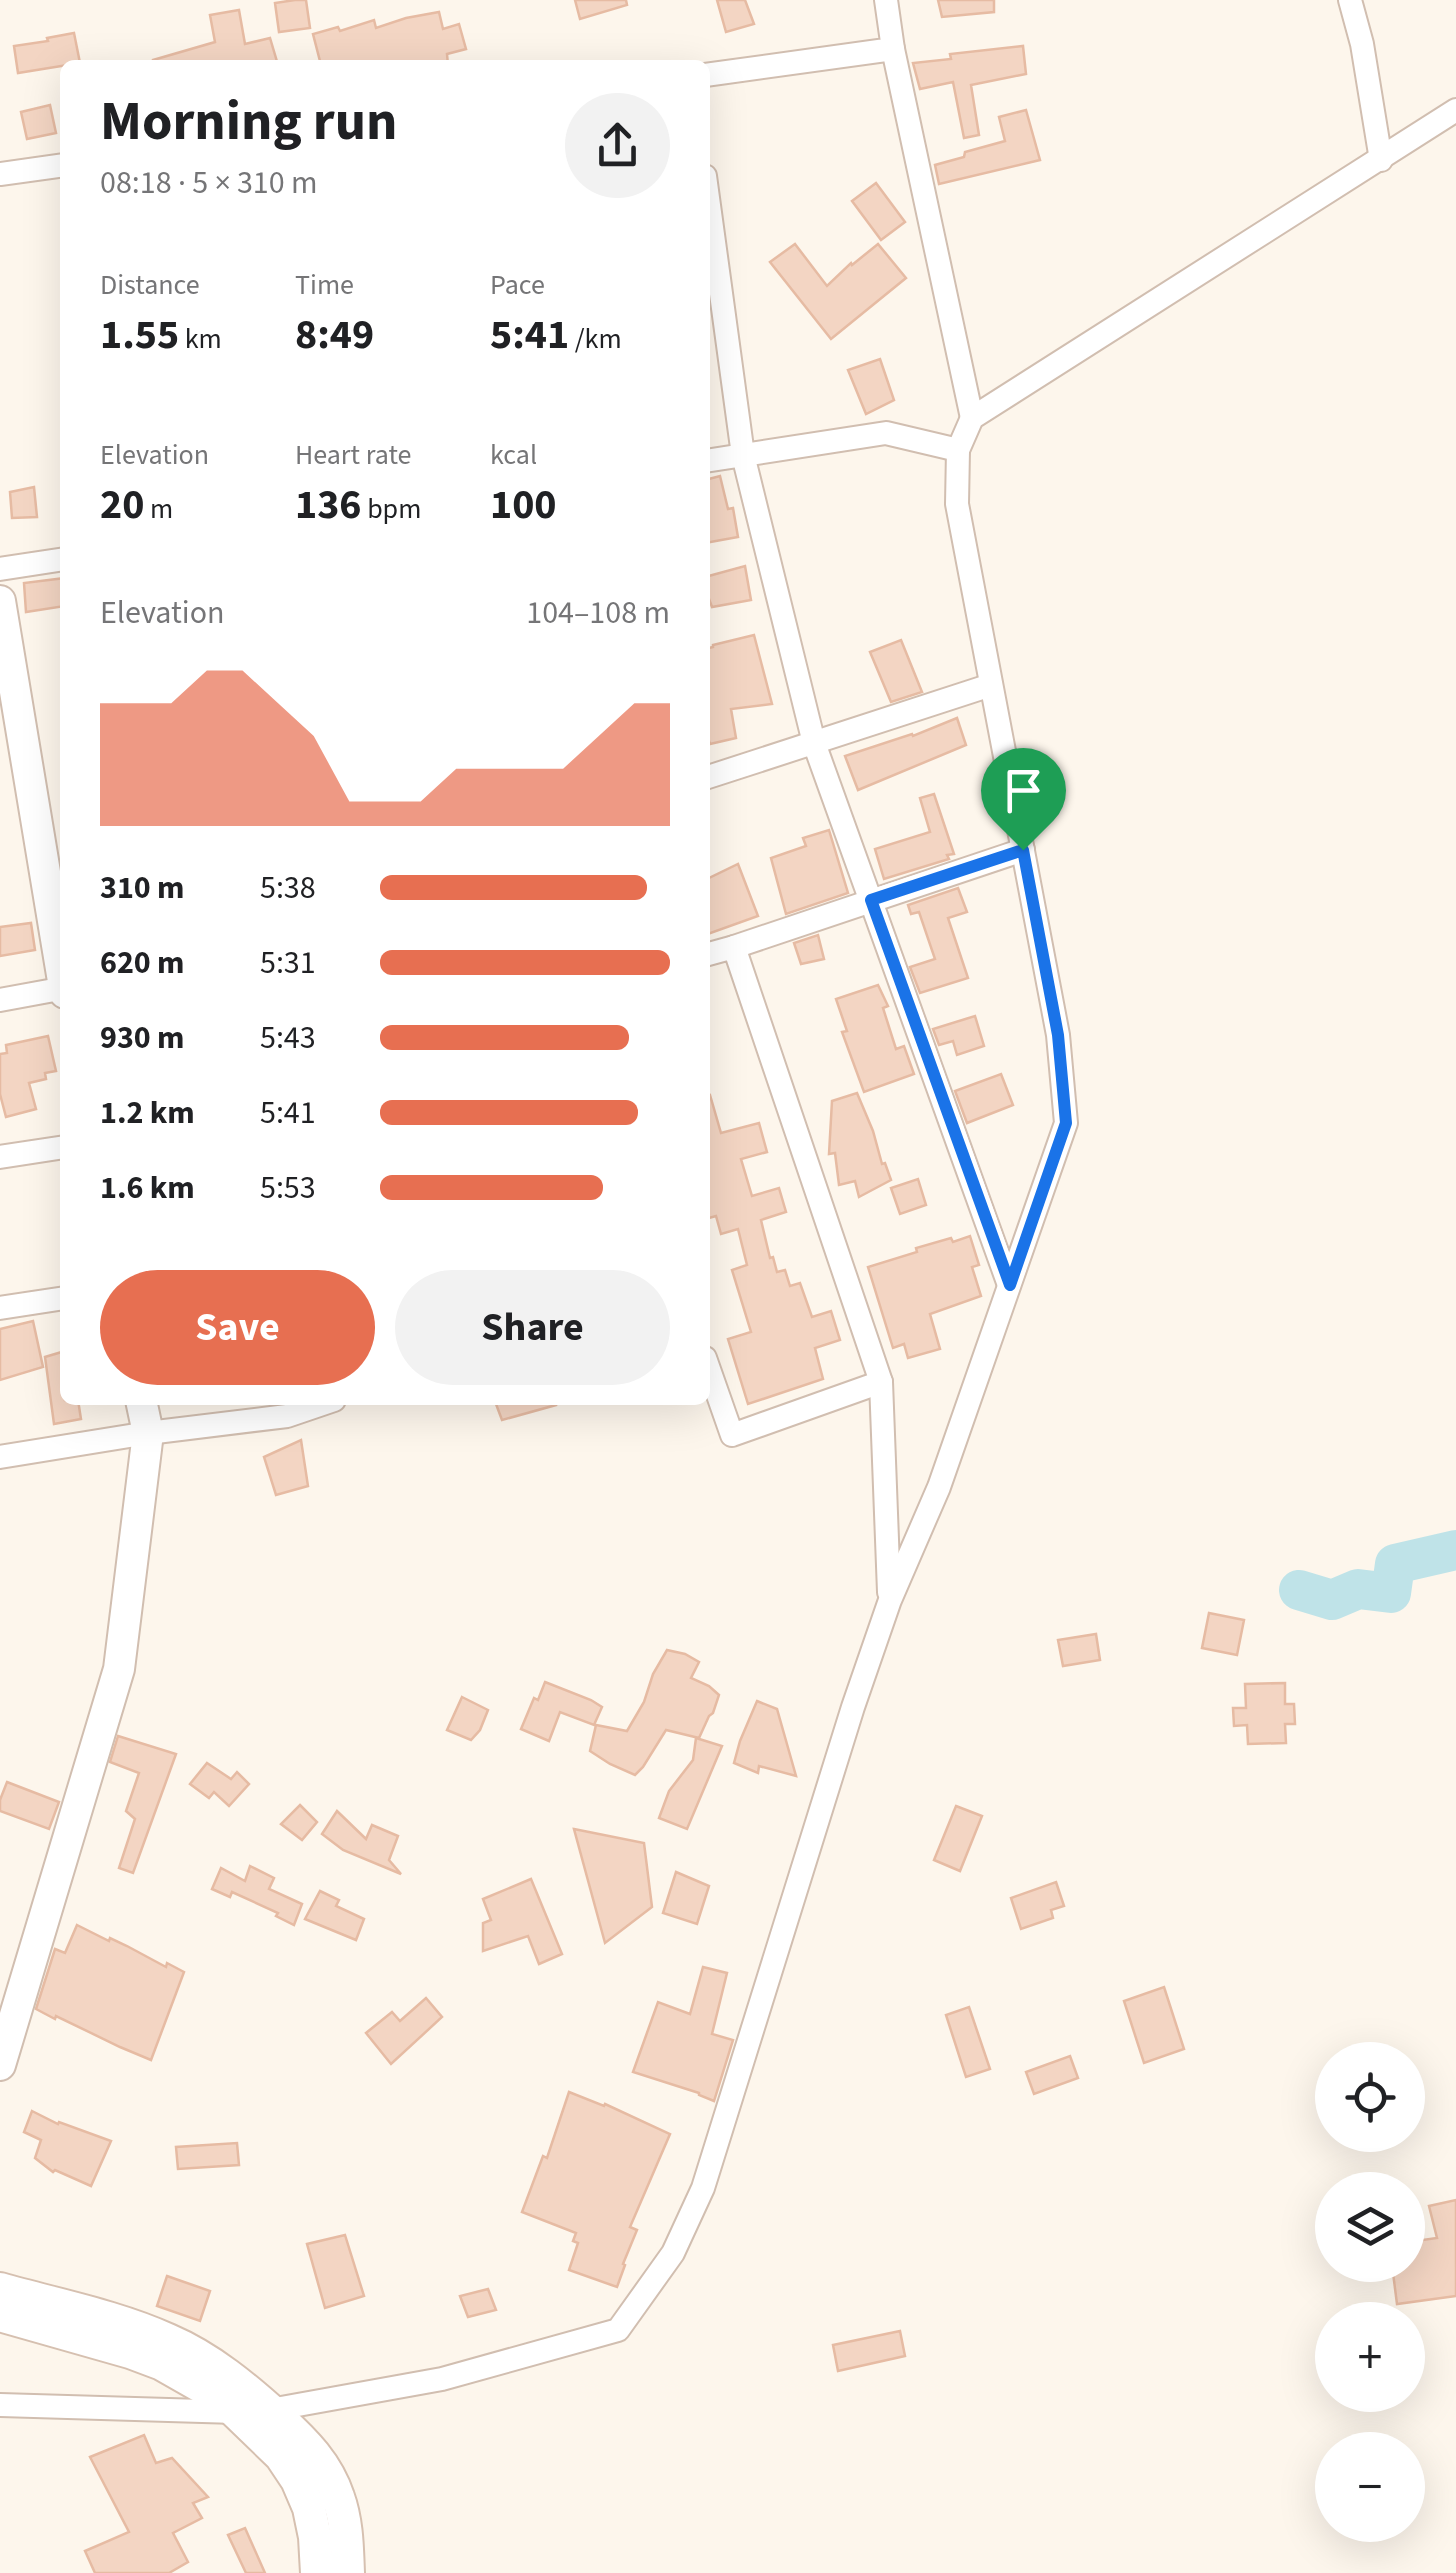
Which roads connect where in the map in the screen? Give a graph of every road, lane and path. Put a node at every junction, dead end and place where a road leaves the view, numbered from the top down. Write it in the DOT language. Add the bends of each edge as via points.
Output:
graph roads {
  1 [pos="886,0"];
  2 [pos="1350,0"];
  3 [pos="893,48"];
  4 [pos="710,74"];
  5 [pos="1456,110"];
  6 [pos="1381,160"];
  7 [pos="60,166"];
  8 [pos="0,174"];
  9 [pos="710,213"];
  10 [pos="972,418"];
  11 [pos="958,450"];
  12 [pos="743,455"];
  13 [pos="710,460"];
  14 [pos="60,560"];
  15 [pos="0,569"];
  16 [pos="0,601"];
  17 [pos="992,685"];
  18 [pos="814,742"];
  19 [pos="710,776"];
  20 [pos="1023,850"];
  21 [pos="871,900"];
  22 [pos="734,946"];
  23 [pos="710,953"];
  24 [pos="60,960"];
  25 [pos="60,991"];
  26 [pos="0,1000"];
  27 [pos="60,1147"];
  28 [pos="0,1157"];
  29 [pos="1010,1285"];
  30 [pos="60,1299"];
  31 [pos="0,1308"];
  32 [pos="710,1372"];
  33 [pos="881,1382"];
  34 [pos="142,1405"];
  35 [pos="319,1405"];
  36 [pos="148,1433"];
  37 [pos="0,1457"];
  38 [pos="890,1600"];
  39 [pos="0,2065"];
  40 [pos="0,2290"];
  41 [pos="0,2314"];
  42 [pos="0,2405"];
  43 [pos="270,2410"];
  44 [pos="236,2412"];
  45 [pos="317,2573"];
  46 [pos="348,2573"];
  1 -- 3 [label="street"];
  2 -- 6 [label="street"];
  3 -- 4 [label="street"];
  3 -- 10 [label="street"];
  5 -- 6 [label="street"];
  6 -- 10 [label="street"];
  7 -- 8 [label="street"];
  9 -- 12 [label="street"];
  10 -- 11 [label="street"];
  11 -- 12 [label="street" via="886,433"];
  11 -- 17 [label="street" via="957,504"];
  12 -- 13 [label="street"];
  12 -- 18 [label="street"];
  14 -- 15 [label="street"];
  16 -- 24 [label="street"];
  17 -- 18 [label="street"];
  17 -- 20 [label="street"];
  18 -- 19 [label="street"];
  18 -- 21 [label="street"];
  20 -- 21 [label="street"];
  20 -- 29 [label="street" via="1058,1035 1066,1123"];
  21 -- 22 [label="street"];
  21 -- 29 [label="street"];
  22 -- 23 [label="street"];
  22 -- 33 [label="street"];
  25 -- 26 [label="street"];
  27 -- 28 [label="street"];
  29 -- 38 [label="street" via="939,1488"];
  30 -- 31 [label="street"];
  32 -- 33 [label="street" via="732,1435"];
  33 -- 38 [label="street"];
  34 -- 36 [label="street"];
  35 -- 36 [label="street" via="287,1416"];
  36 -- 37 [label="street"];
  36 -- 39 [label="street" via="119,1669"];
  38 -- 43 [label="street" via="702,2188 673,2253 618,2330 442,2379"];
  40 -- 43 [label="main road" via="172,2341"];
  41 -- 44 [label="main road" via="162,2364"];
  42 -- 44 [label="street"];
  43 -- 44 [label="street"];
  43 -- 46 [label="main road" via="322,2462 346,2530"];
  44 -- 45 [label="main road" via="297,2480 312,2522"];
}
